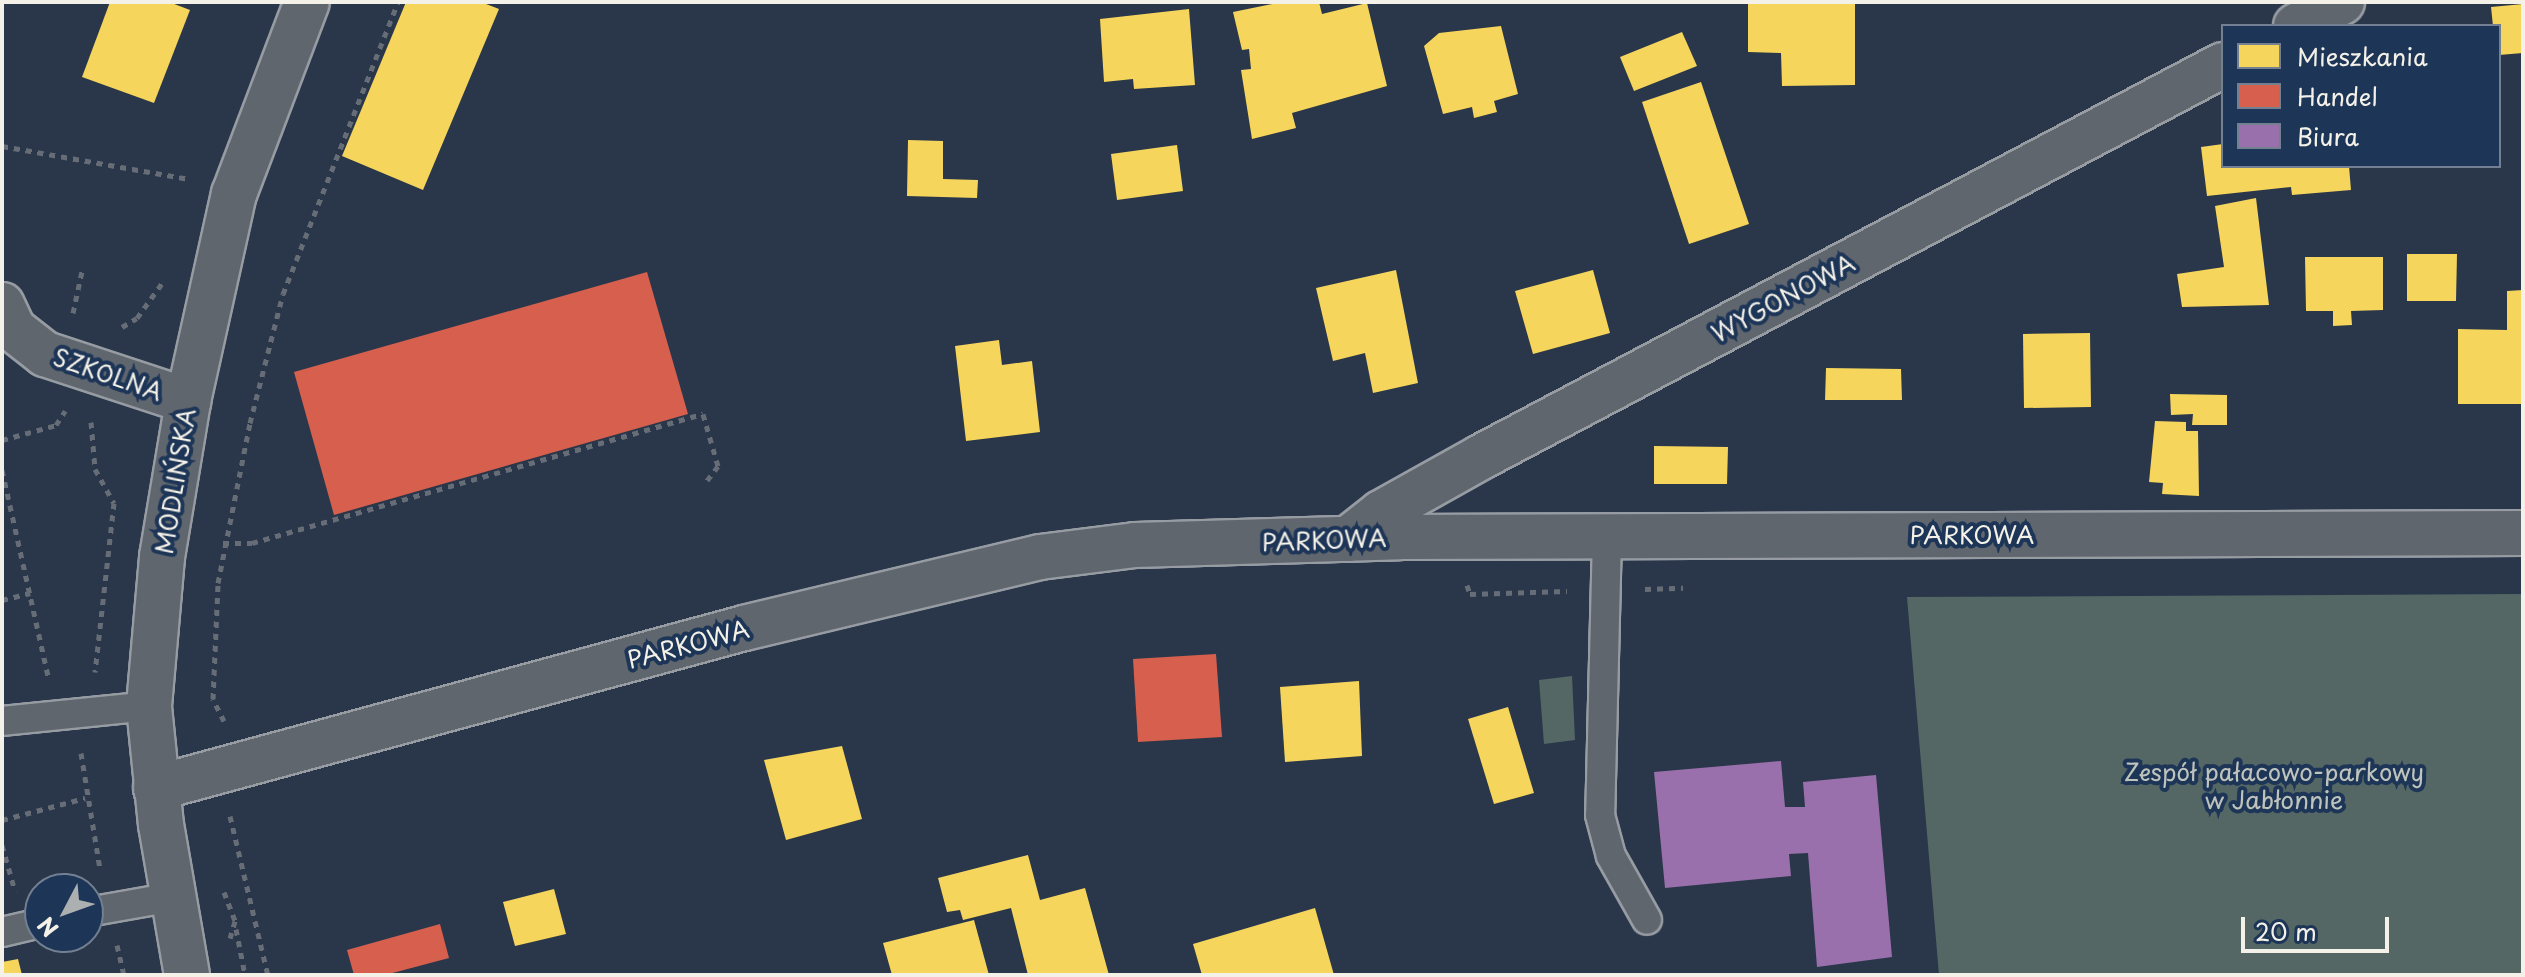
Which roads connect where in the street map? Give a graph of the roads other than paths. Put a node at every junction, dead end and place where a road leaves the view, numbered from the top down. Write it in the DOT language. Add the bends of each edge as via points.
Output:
graph roads {
  1 [pos="307,2"];
  2 [pos="2342,2"];
  3 [pos="2300,24"];
  4 [pos="2221,66"];
  5 [pos="2,305"];
  6 [pos="188,401"];
  7 [pos="2523,533"];
  8 [pos="1607,536"];
  9 [pos="1348,539"];
  10 [pos="149,706"];
  11 [pos="2,721"];
  12 [pos="156,788"];
  13 [pos="173,897"];
  14 [pos="104,909"];
  15 [pos="1647,920"];
  16 [pos="24,927"];
  17 [pos="2,932"];
  18 [pos="187,975"];
  1 -- 6 [label="street, MODLIŃSKA" via="234,194"];
  2 -- 3 [label="street"];
  4 -- 9 [label="street, WYGONOWA" via="1481,457 1381,513"];
  5 -- 6 [label="street, SZKOLNA" via="13,329 45,354"];
  6 -- 10 [label="street, MODLIŃSKA" via="162,557"];
  7 -- 8 [label="street, PARKOWA"];
  8 -- 9 [label="street, PARKOWA"];
  8 -- 15 [label="lane" via="1600,815 1611,856"];
  9 -- 12 [label="street, PARKOWA" via="1135,545 1040,557 744,628"];
  10 -- 11 [label="lane"];
  10 -- 12 [label="street, MODLIŃSKA"];
  12 -- 13 [label="street, MODLIŃSKA"];
  13 -- 14 [label="lane"];
  13 -- 18 [label="street, MODLIŃSKA"];
  16 -- 17 [label="lane"];
}
